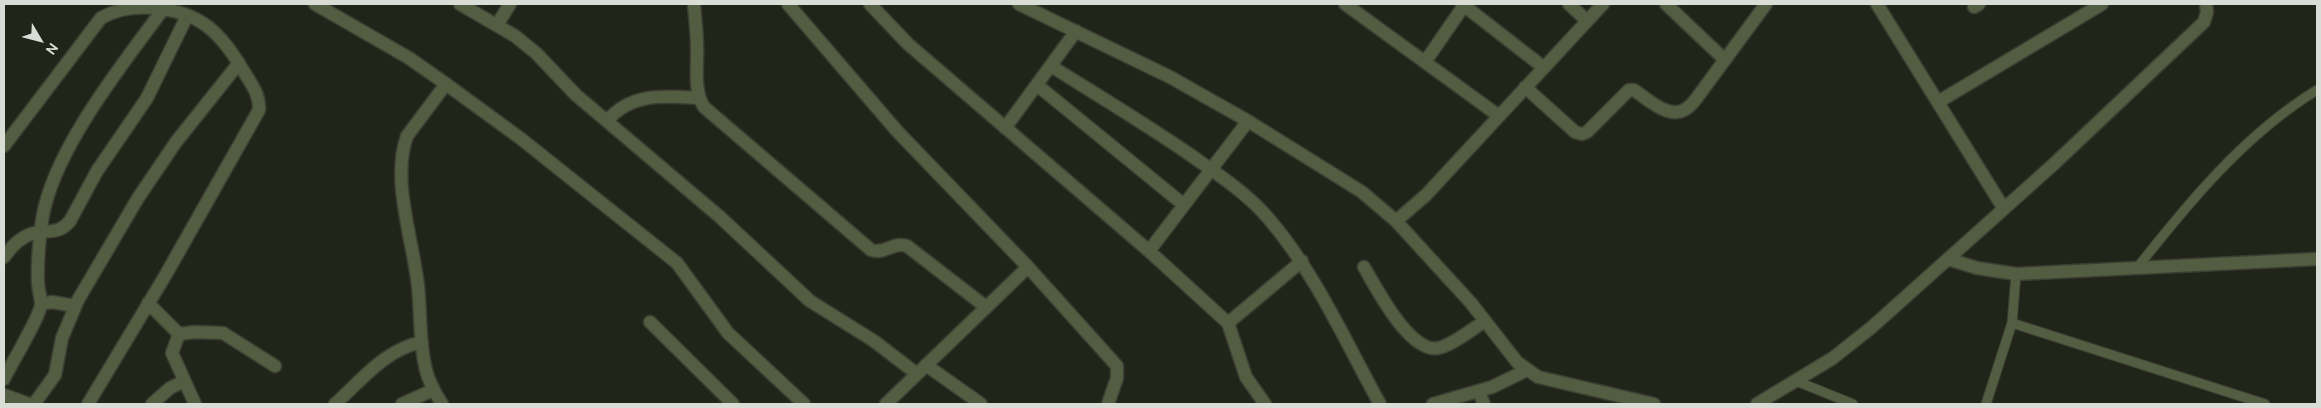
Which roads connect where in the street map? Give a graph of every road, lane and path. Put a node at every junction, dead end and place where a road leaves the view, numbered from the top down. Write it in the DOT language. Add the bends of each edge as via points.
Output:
graph roads {
  1 [pos="314,4"];
  2 [pos="460,4"];
  3 [pos="510,4"];
  4 [pos="694,4"];
  5 [pos="788,4"];
  6 [pos="870,4"];
  7 [pos="1018,4"];
  8 [pos="1345,4"];
  9 [pos="1464,4"];
  10 [pos="1569,4"];
  11 [pos="1603,4"];
  12 [pos="1666,4"];
  13 [pos="1766,4"];
  14 [pos="1877,4"];
  15 [pos="2102,4"];
  16 [pos="2210,6"];
  17 [pos="164,8"];
  18 [pos="188,16"];
  19 [pos="1587,21"];
  20 [pos="497,25"];
  21 [pos="1076,31"];
  22 [pos="1726,60"];
  23 [pos="1425,62"];
  24 [pos="239,63"];
  25 [pos="1051,66"];
  26 [pos="1543,67"];
  27 [pos="446,84"];
  28 [pos="1037,85"];
  29 [pos="1525,87"];
  30 [pos="2317,90"];
  31 [pos="699,98"];
  32 [pos="1938,102"];
  33 [pos="1499,116"];
  34 [pos="607,121"];
  35 [pos="1248,121"];
  36 [pos="1005,128"];
  37 [pos="4,146"];
  38 [pos="1211,169"];
  39 [pos="1184,205"];
  40 [pos="2004,209"];
  41 [pos="1396,221"];
  42 [pos="42,232"];
  43 [pos="1148,251"];
  44 [pos="4,258"];
  45 [pos="2317,259"];
  46 [pos="1948,260"];
  47 [pos="1302,261"];
  48 [pos="1028,267"];
  49 [pos="1364,267"];
  50 [pos="2137,268"];
  51 [pos="2016,274"];
  52 [pos="148,303"];
  53 [pos="41,304"];
  54 [pos="74,306"];
  55 [pos="986,307"];
  56 [pos="1485,321"];
  57 [pos="650,322"];
  58 [pos="1228,323"];
  59 [pos="2012,323"];
  60 [pos="179,334"];
  61 [pos="422,342"];
  62 [pos="275,366"];
  63 [pos="922,369"];
  64 [pos="1527,370"];
  65 [pos="4,379"];
  66 [pos="184,381"];
  67 [pos="1796,381"];
  68 [pos="433,390"];
  69 [pos="1478,392"];
  70 [pos="4,395"];
  71 [pos="29,404"];
  72 [pos="34,404"];
  73 [pos="88,404"];
  74 [pos="152,404"];
  75 [pos="195,404"];
  76 [pos="335,404"];
  77 [pos="402,404"];
  78 [pos="442,404"];
  79 [pos="733,404"];
  80 [pos="804,404"];
  81 [pos="886,404"];
  82 [pos="981,404"];
  83 [pos="1108,404"];
  84 [pos="1265,404"];
  85 [pos="1380,404"];
  86 [pos="1433,404"];
  87 [pos="1484,404"];
  88 [pos="1654,404"];
  89 [pos="1757,404"];
  90 [pos="1853,404"];
  91 [pos="1986,404"];
  92 [pos="2265,404"];
  1 -- 27 [label="street" via="396,50"];
  2 -- 20 [label="street"];
  3 -- 20 [label="street"];
  4 -- 31 [label="street"];
  5 -- 48 [label="street" via="897,132"];
  6 -- 36 [label="street" via="908,44"];
  7 -- 21 [label="street"];
  8 -- 23 [label="street"];
  9 -- 23 [label="street"];
  9 -- 26 [label="street"];
  10 -- 19 [label="street"];
  11 -- 19 [label="street"];
  12 -- 22 [label="street"];
  13 -- 22 [label="street"];
  14 -- 32 [label="street"];
  15 -- 32 [label="street"];
  16 -- 40 [label="street" via="2204,22"];
  17 -- 18 [label="street"];
  17 -- 37 [label="street" via="136,4 112,10 101,18"];
  17 -- 42 [label="street" via="69,149 44,207"];
  18 -- 24 [label="street" via="214,32"];
  18 -- 42 [label="street" via="147,98 97,171 70,221 59,231"];
  19 -- 26 [label="street"];
  20 -- 34 [label="street" via="536,53 562,82"];
  21 -- 25 [label="street"];
  21 -- 35 [label="street" via="1170,77"];
  22 -- 29 [label="street" via="1684,110 1676,113 1667,111 1629,90 1582,134 1575,132"];
  23 -- 33 [label="street"];
  24 -- 52 [label="street" via="259,96 259,110"];
  24 -- 54 [label="street" via="151,177"];
  25 -- 28 [label="street"];
  25 -- 38 [label="street"];
  26 -- 29 [label="street"];
  27 -- 61 [label="street" via="404,144 403,197 414,255"];
  27 -- 80 [label="street" via="520,138 677,263 728,333"];
  28 -- 36 [label="street"];
  28 -- 39 [label="street"];
  29 -- 33 [label="street"];
  30 -- 50 [label="lane" via="2290,107 2244,147 2189,202"];
  31 -- 34 [label="street" via="644,98 615,111"];
  31 -- 55 [label="street" via="704,107 871,250 881,251 900,244 908,246"];
  32 -- 40 [label="street"];
  33 -- 41 [label="street" via="1426,195"];
  34 -- 63 [label="street" via="720,217 810,301"];
  35 -- 38 [label="street"];
  35 -- 41 [label="street" via="1349,182"];
  36 -- 43 [label="street"];
  38 -- 39 [label="street"];
  38 -- 47 [label="street" via="1267,217"];
  39 -- 43 [label="street"];
  40 -- 46 [label="street"];
  41 -- 56 [label="street"];
  42 -- 44 [label="street" via="24,237"];
  42 -- 53 [label="street" via="38,283"];
  43 -- 58 [label="street"];
  45 -- 50 [label="street"];
  46 -- 51 [label="street"];
  46 -- 67 [label="street" via="1833,358"];
  47 -- 58 [label="street"];
  47 -- 85 [label="street"];
  48 -- 55 [label="street"];
  48 -- 83 [label="street" via="1116,366 1117,378"];
  49 -- 56 [label="street" via="1397,320 1416,342 1434,349 1442,348"];
  50 -- 51 [label="street"];
  51 -- 59 [label="lane"];
  52 -- 60 [label="street"];
  52 -- 73 [label="street"];
  53 -- 54 [label="street" via="52,302"];
  53 -- 65 [label="street"];
  54 -- 72 [label="street" via="59,349 55,375"];
  55 -- 63 [label="street"];
  56 -- 64 [label="street"];
  57 -- 79 [label="street"];
  58 -- 84 [label="street" via="1246,376"];
  59 -- 91 [label="lane"];
  59 -- 92 [label="lane"];
  60 -- 62 [label="street" via="223,333"];
  60 -- 66 [label="street" via="172,353"];
  61 -- 68 [label="street"];
  61 -- 76 [label="street" via="400,348"];
  63 -- 81 [label="street"];
  63 -- 82 [label="street"];
  64 -- 69 [label="street"];
  64 -- 88 [label="street" via="1548,381"];
  66 -- 74 [label="street"];
  66 -- 75 [label="street"];
  67 -- 89 [label="street"];
  67 -- 90 [label="lane"];
  68 -- 77 [label="street"];
  68 -- 78 [label="street"];
  69 -- 86 [label="street"];
  69 -- 87 [label="street"];
  70 -- 71 [label="street"];
}
